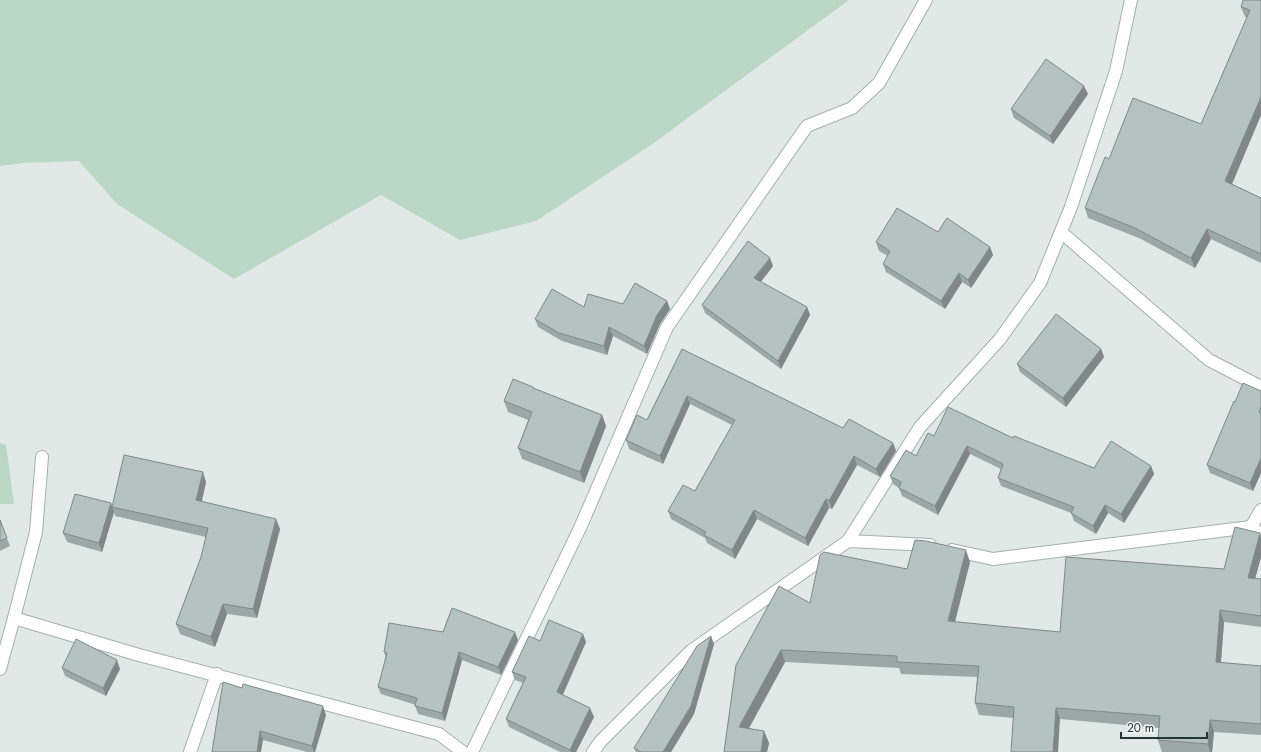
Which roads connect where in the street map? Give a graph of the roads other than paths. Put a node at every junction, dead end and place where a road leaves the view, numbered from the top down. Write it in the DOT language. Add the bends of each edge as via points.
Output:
graph roads {
  1 [pos="926,0"];
  2 [pos="1131,0"];
  3 [pos="1060,232"];
  4 [pos="1261,387"];
  5 [pos="42,457"];
  6 [pos="1261,510"];
  7 [pos="1256,530"];
  8 [pos="848,541"];
  9 [pos="14,618"];
  10 [pos="0,669"];
  11 [pos="217,674"];
  12 [pos="190,752"];
  13 [pos="463,752"];
  14 [pos="472,752"];
  15 [pos="593,752"];
  1 -- 14 [label="street" via="879,83 852,108 807,126 667,327 580,528"];
  2 -- 3 [label="street" via="1116,71 1071,207"];
  3 -- 4 [label="street" via="1209,360"];
  3 -- 8 [label="street" via="1040,283 1000,339 920,427"];
  5 -- 9 [label="street" via="36,532"];
  6 -- 7 [label="street"];
  7 -- 8 [label="street" via="994,559 931,545"];
  8 -- 15 [label="street" via="691,651"];
  9 -- 10 [label="street"];
  9 -- 11 [label="street"];
  11 -- 12 [label="street"];
  11 -- 13 [label="street" via="439,734"];
}
